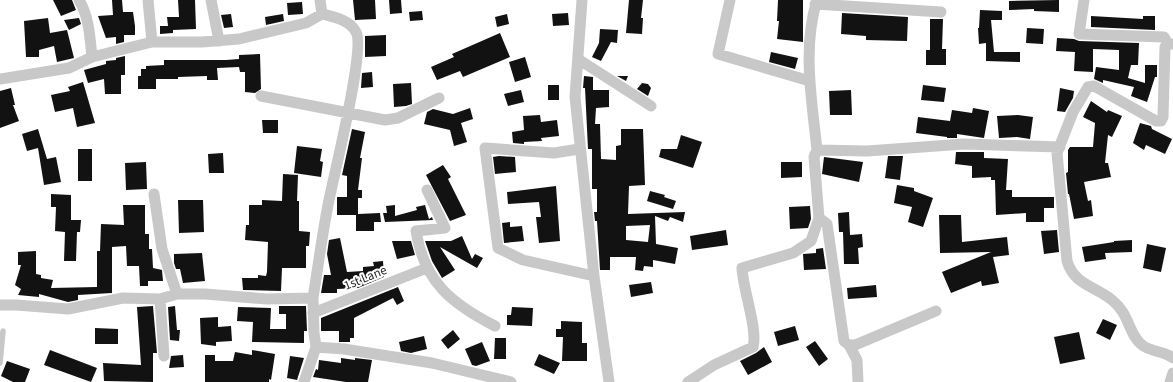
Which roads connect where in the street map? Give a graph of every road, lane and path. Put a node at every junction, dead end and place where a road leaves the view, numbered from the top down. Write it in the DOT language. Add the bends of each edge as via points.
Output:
graph roads {
  1 [pos="79,0"];
  2 [pos="148,0"];
  3 [pos="211,0"];
  4 [pos="320,0"];
  5 [pos="582,0"];
  6 [pos="730,0"];
  7 [pos="1084,0"];
  8 [pos="816,2"];
  9 [pos="941,12"];
  10 [pos="322,14"];
  11 [pos="220,41"];
  12 [pos="152,42"];
  13 [pos="1170,44"];
  14 [pos="92,56"];
  15 [pos="578,59"];
  16 [pos="0,79"];
  17 [pos="810,81"];
  18 [pos="261,96"];
  19 [pos="439,98"];
  20 [pos="651,106"];
  21 [pos="347,113"];
  22 [pos="1060,147"];
  23 [pos="579,149"];
  24 [pos="817,150"];
  25 [pos="428,190"];
  26 [pos="154,194"];
  27 [pos="819,218"];
  28 [pos="427,268"];
  29 [pos="594,276"];
  30 [pos="178,294"];
  31 [pos="313,298"];
  32 [pos="160,299"];
  33 [pos="0,305"];
  34 [pos="936,311"];
  35 [pos="313,313"];
  36 [pos="495,326"];
  37 [pos="3,332"];
  38 [pos="849,345"];
  39 [pos="316,347"];
  40 [pos="164,356"];
  41 [pos="1173,358"];
  42 [pos="0,363"];
  43 [pos="1173,373"];
  44 [pos="693,381"];
  45 [pos="304,382"];
  46 [pos="511,382"];
  47 [pos="609,382"];
  48 [pos="858,382"];
  49 [pos="1170,382"];
  1 -- 14 [label="street" via="90,33"];
  2 -- 12 [label="street"];
  3 -- 11 [label="street"];
  4 -- 10 [label="street"];
  5 -- 15 [label="street"];
  6 -- 17 [label="street" via="718,54"];
  7 -- 13 [label="street" via="1079,34 1164,38"];
  8 -- 9 [label="street"];
  8 -- 17 [label="street" via="809,63"];
  10 -- 11 [label="street" via="306,23"];
  10 -- 21 [label="street" via="350,24 357,33 358,49"];
  11 -- 12 [label="street"];
  12 -- 14 [label="street"];
  13 -- 22 [label="street" via="1165,47 1161,121 1156,121 1094,86 1088,87 1073,112"];
  14 -- 16 [label="street" via="69,68"];
  15 -- 20 [label="street"];
  15 -- 29 [label="street" via="576,97"];
  17 -- 24 [label="street"];
  18 -- 21 [label="street"];
  19 -- 21 [label="street" via="398,118 385,120"];
  21 -- 31 [label="street" via="326,212"];
  22 -- 24 [label="street" via="964,144 867,151"];
  22 -- 41 [label="street" via="1057,153 1070,272 1080,282 1111,299 1124,311 1134,334 1144,347"];
  23 -- 29 [label="street" via="554,153 485,148 498,248 523,260"];
  24 -- 27 [label="street" via="814,157"];
  25 -- 28 [label="street" via="445,228 416,231"];
  26 -- 30 [label="street" via="162,249"];
  27 -- 38 [label="street" via="827,224 844,341"];
  27 -- 44 [label="street" via="811,241 794,253 742,268 744,291 755,338 753,347 714,365"];
  28 -- 35 [label="street, 1st Lane"];
  28 -- 36 [label="street" via="452,300"];
  29 -- 47 [label="street"];
  30 -- 31 [label="street" via="267,299"];
  30 -- 32 [label="street"];
  31 -- 35 [label="street"];
  32 -- 33 [label="street" via="122,298 68,309"];
  32 -- 40 [label="street"];
  34 -- 38 [label="street"];
  35 -- 39 [label="street"];
  37 -- 42 [label="lane"];
  38 -- 48 [label="street" via="857,360"];
  39 -- 45 [label="street"];
  39 -- 46 [label="street" via="432,363"];
  43 -- 49 [label="street"];
}
